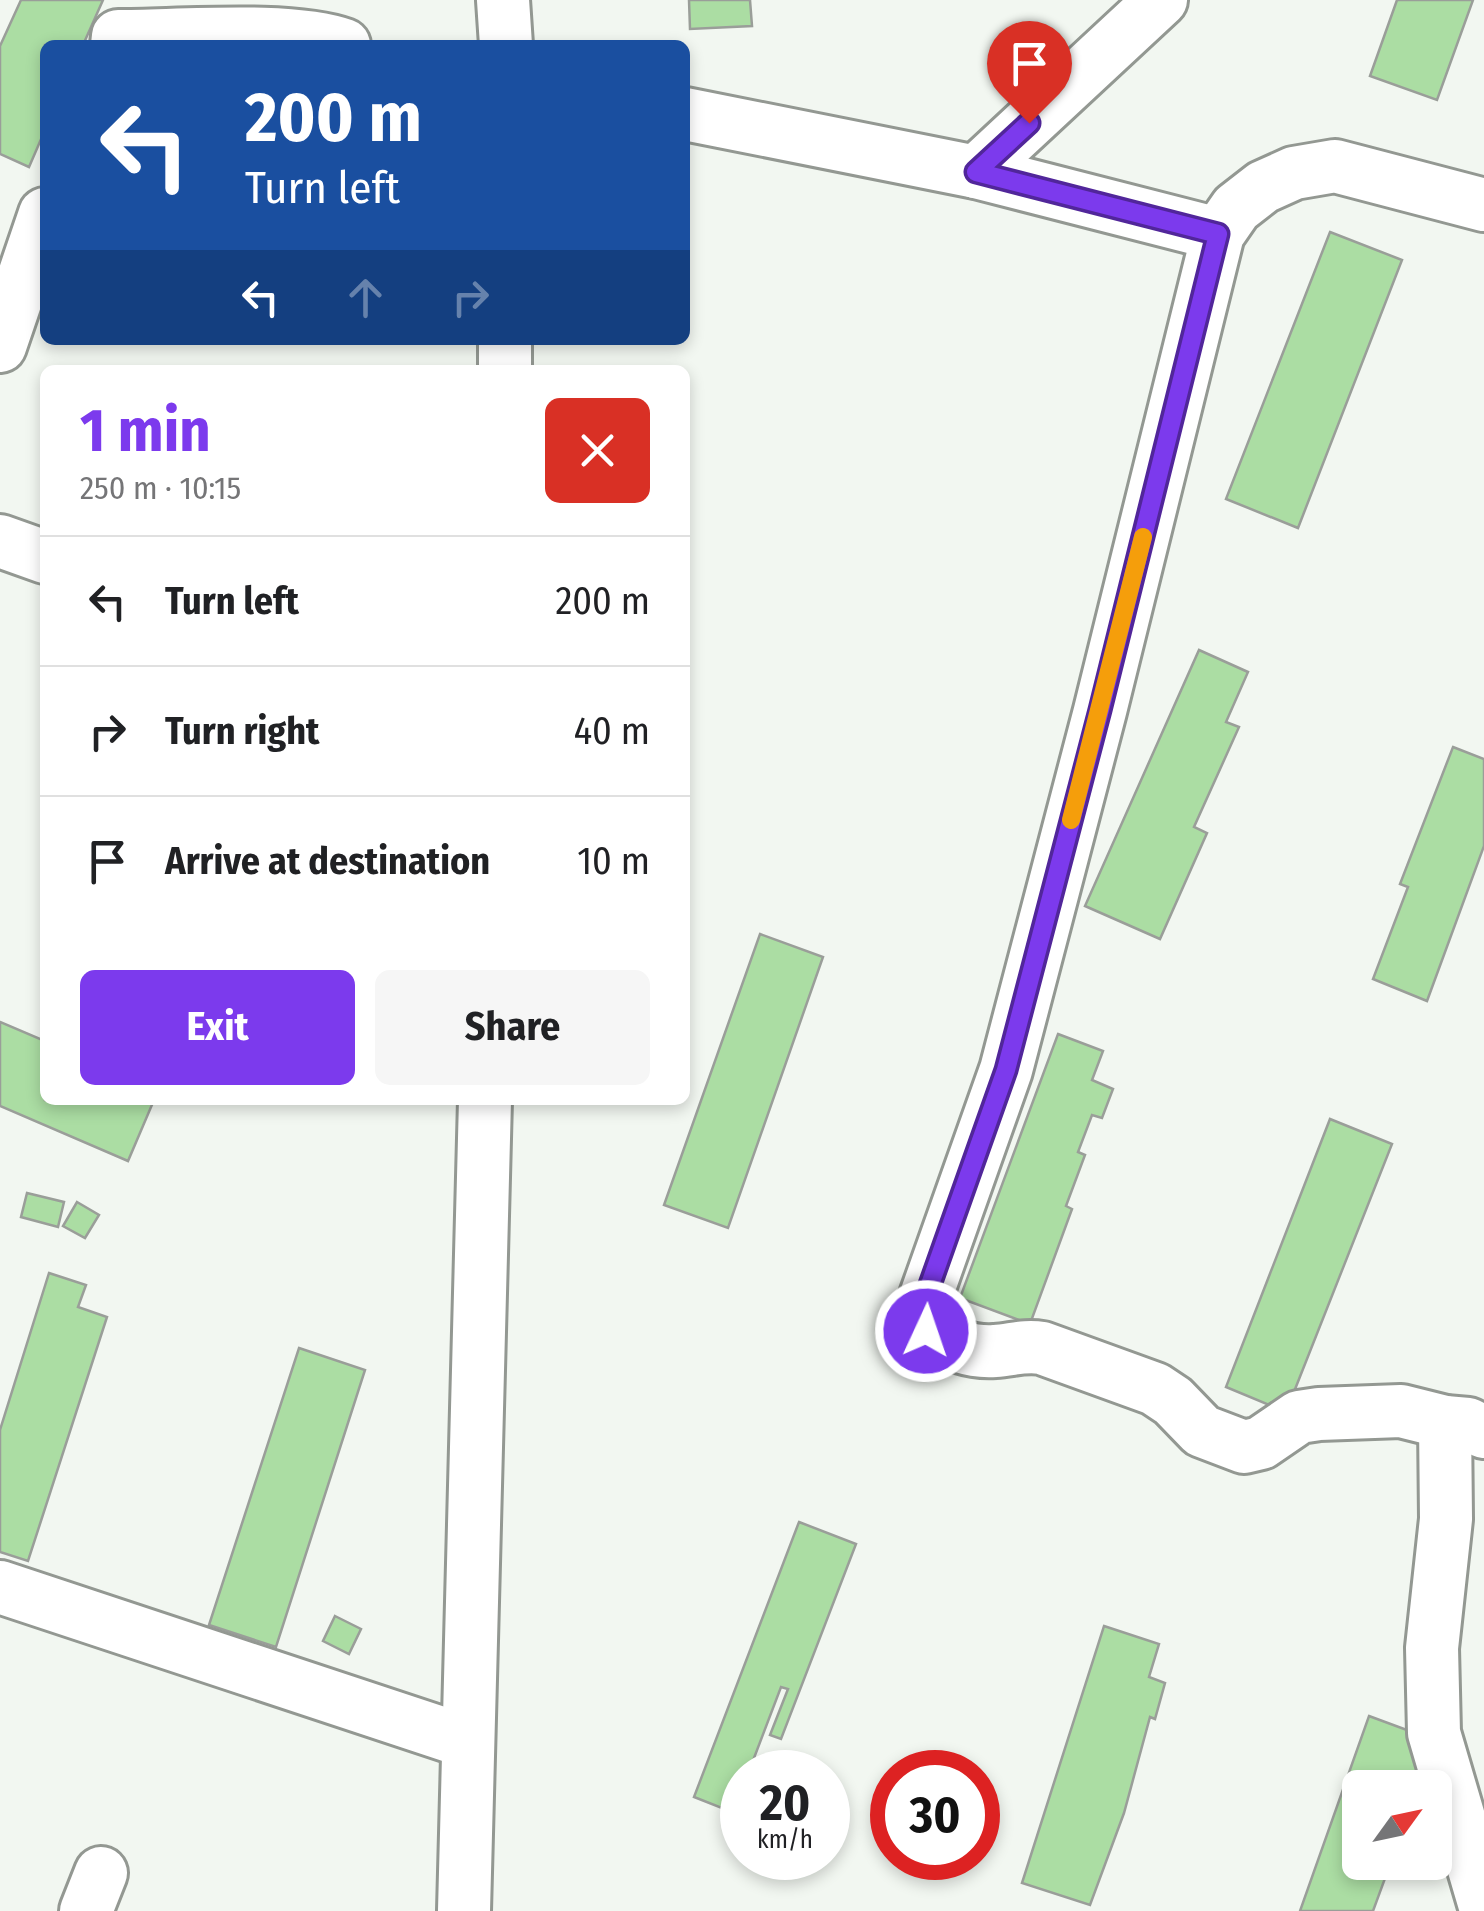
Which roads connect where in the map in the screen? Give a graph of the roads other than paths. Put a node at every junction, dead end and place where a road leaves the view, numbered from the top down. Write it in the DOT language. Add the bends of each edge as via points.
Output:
graph roads {
  1 [pos="503,0"];
  2 [pos="1162,0"];
  3 [pos="117,40"];
  4 [pos="331,40"];
  5 [pos="506,40"];
  6 [pos="690,115"];
  7 [pos="976,172"];
  8 [pos="1484,205"];
  9 [pos="40,229"];
  10 [pos="1218,234"];
  11 [pos="0,346"];
  12 [pos="0,541"];
  13 [pos="40,555"];
  14 [pos="485,1105"];
  15 [pos="1465,1427"];
  16 [pos="0,1587"];
  17 [pos="468,1742"];
  18 [pos="1484,1903"];
  19 [pos="464,1911"];
  1 -- 5 [label="street"];
  2 -- 7 [label="street"];
  3 -- 4 [label="street"];
  6 -- 7 [label="street"];
  7 -- 10 [label="street"];
  8 -- 10 [label="street" via="1335,166 1264,187 1236,208"];
  9 -- 11 [label="street"];
  10 -- 15 [label="street" via="1006,1070 921,1310 926,1331 940,1340 981,1352 1042,1348 1154,1390 1202,1431 1244,1446 1261,1443 1299,1417 1319,1414 1401,1410"];
  12 -- 13 [label="street"];
  14 -- 17 [label="street"];
  15 -- 18 [label="street" via="1446,1519 1432,1648 1434,1733"];
  16 -- 17 [label="street"];
  17 -- 19 [label="street"];
}
